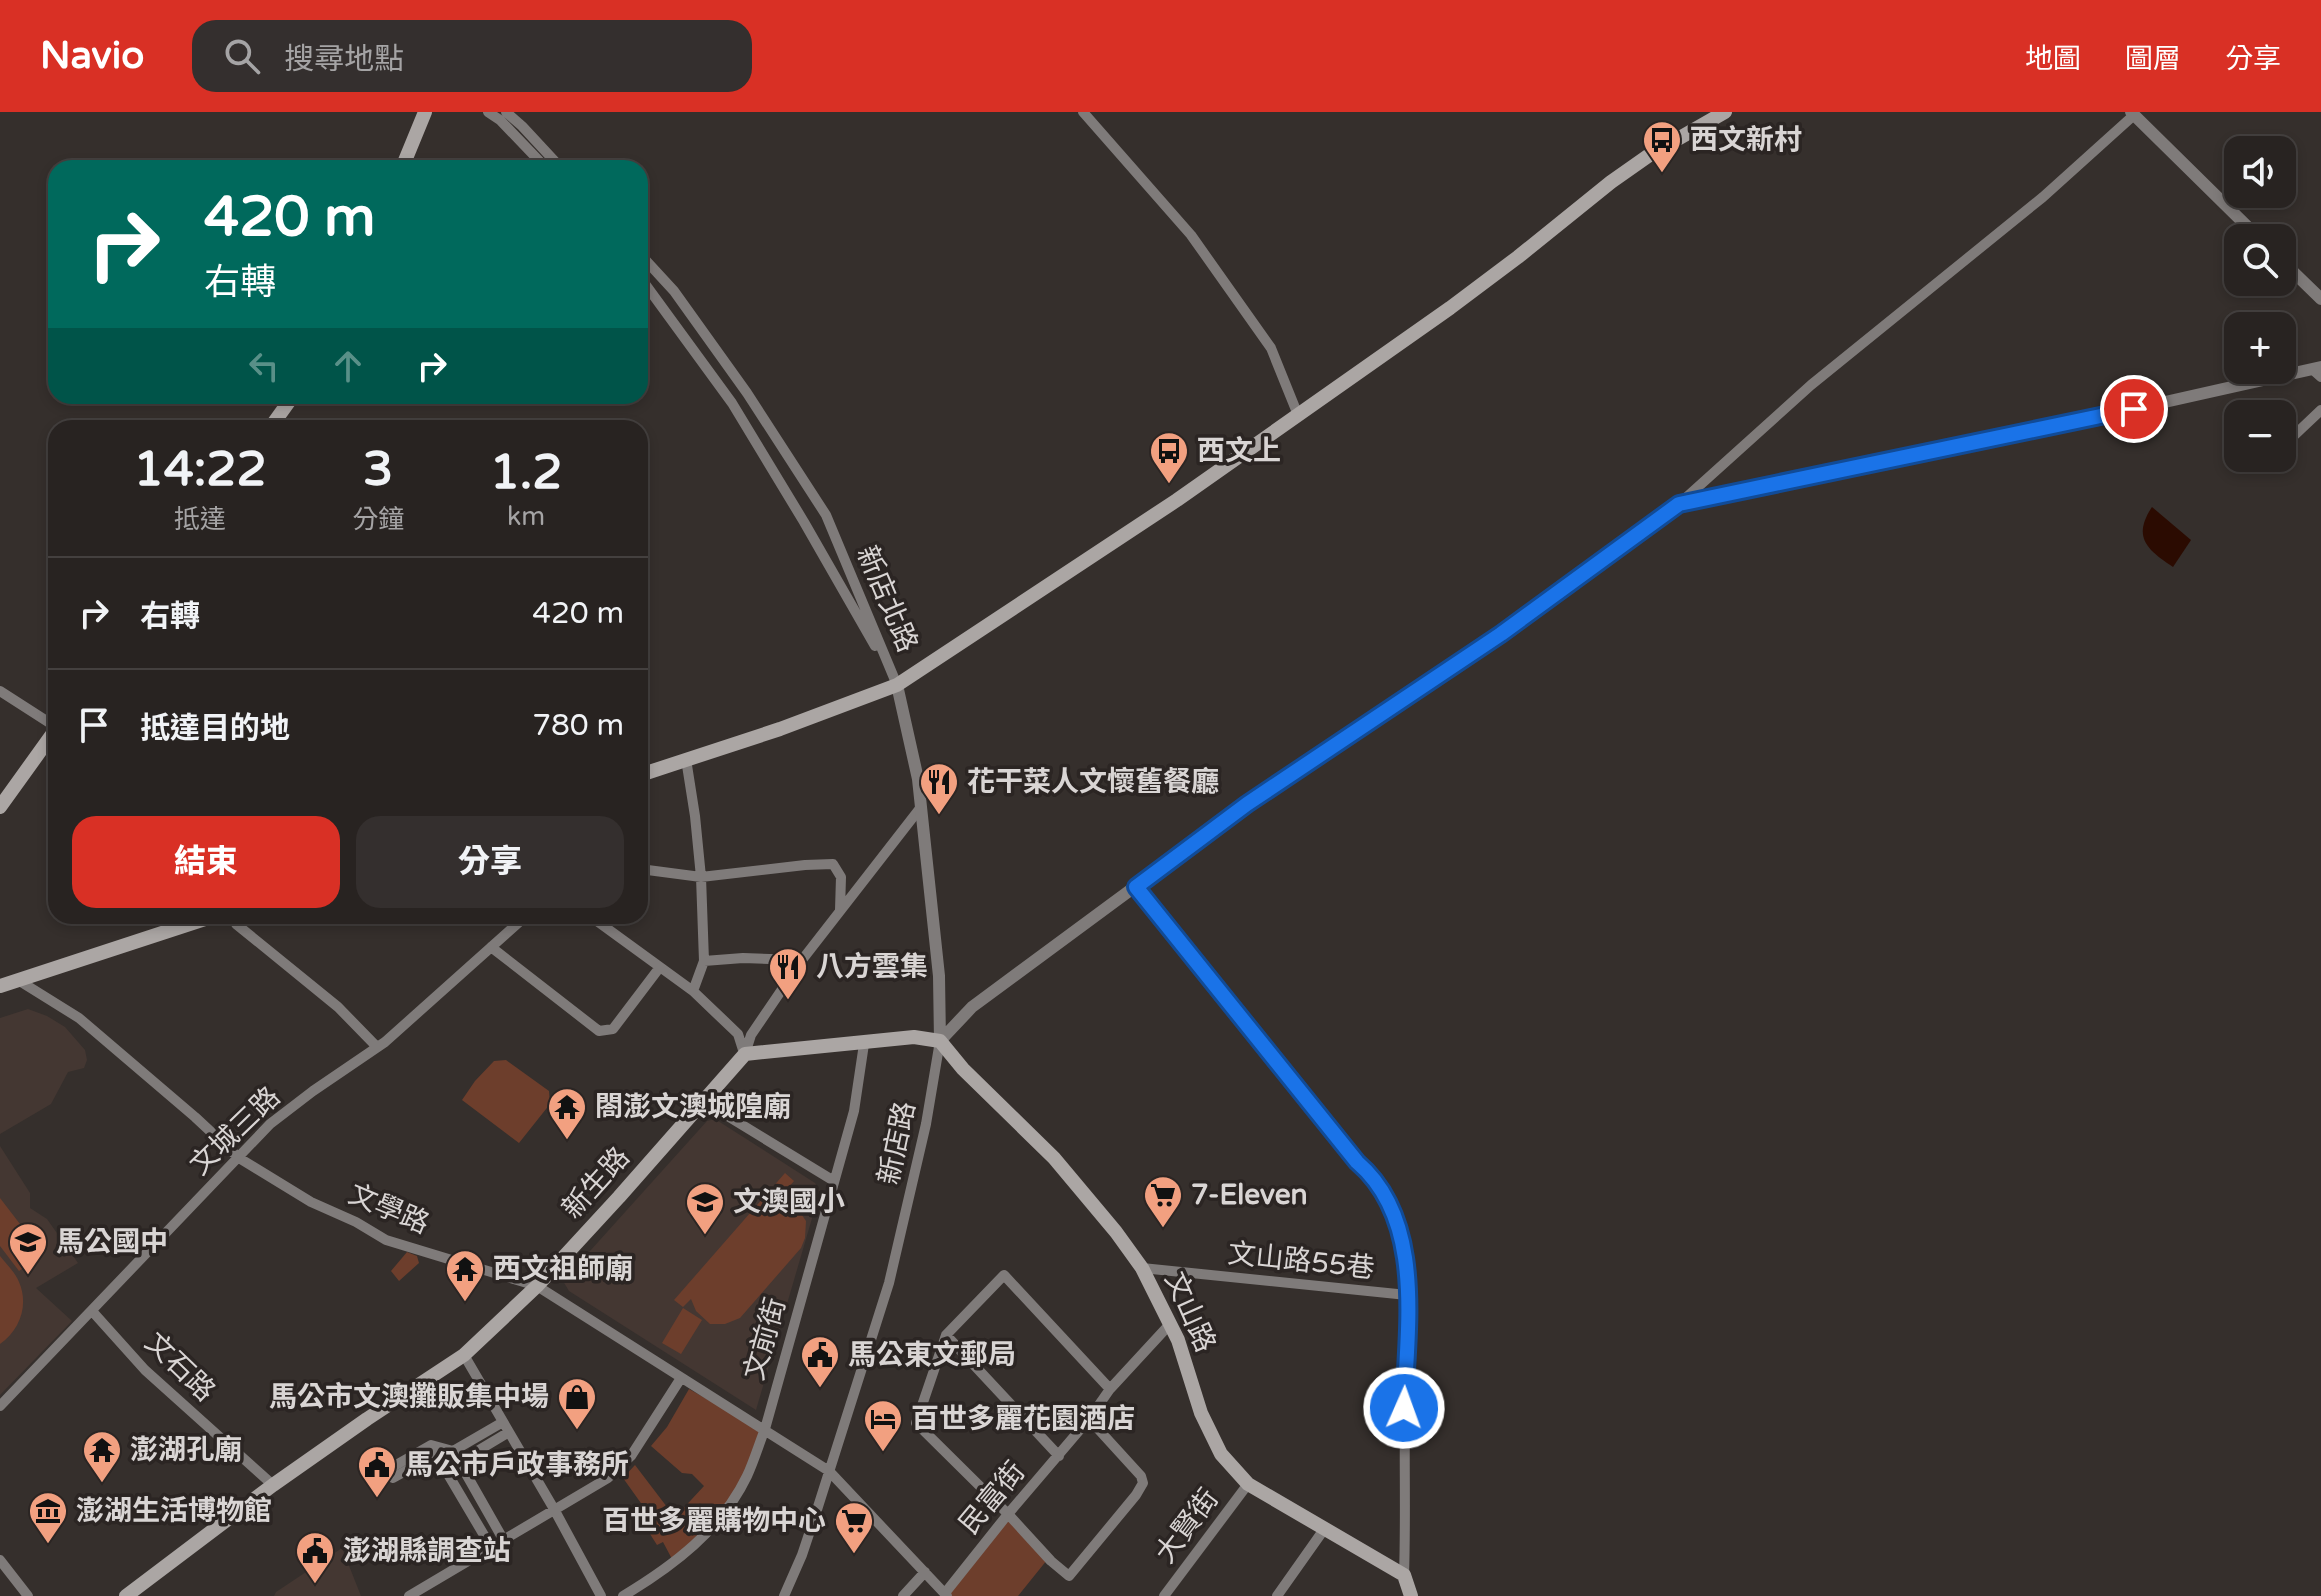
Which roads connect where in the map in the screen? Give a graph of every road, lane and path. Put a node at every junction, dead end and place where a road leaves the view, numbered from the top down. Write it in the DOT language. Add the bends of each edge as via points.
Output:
graph roads {
  1 [pos="425,112"];
  2 [pos="488,112"];
  3 [pos="506,112"];
  4 [pos="1083,112"];
  5 [pos="1725,112"];
  6 [pos="2132,113"];
  7 [pos="405,160"];
  8 [pos="538,160"];
  9 [pos="554,160"];
  10 [pos="2245,224"];
  11 [pos="648,263"];
  12 [pos="2296,275"];
  13 [pos="648,288"];
  14 [pos="2321,299"];
  15 [pos="2318,371"];
  16 [pos="2321,410"];
  17 [pos="1298,415"];
  18 [pos="2296,434"];
  19 [pos="1679,504"];
  20 [pos="897,685"];
  21 [pos="0,691"];
  22 [pos="48,723"];
  23 [pos="48,739"];
  24 [pos="686,759"];
  25 [pos="648,772"];
  26 [pos="0,807"];
  27 [pos="921,807"];
  28 [pos="648,870"];
  29 [pos="701,877"];
  30 [pos="1136,887"];
  31 [pos="840,910"];
  32 [pos="190,924"];
  33 [pos="236,924"];
  34 [pos="517,924"];
  35 [pos="601,924"];
  36 [pos="491,947"];
  37 [pos="802,960"];
  38 [pos="704,961"];
  39 [pos="660,967"];
  40 [pos="18,980"];
  41 [pos="0,986"];
  42 [pos="693,991"];
  43 [pos="940,1041"];
  44 [pos="864,1044"];
  45 [pos="377,1047"];
  46 [pos="745,1054"];
  47 [pos="703,1101"];
  48 [pos="239,1158"];
  49 [pos="834,1181"];
  50 [pos="1142,1268"];
  51 [pos="537,1286"];
  52 [pos="1407,1295"];
  53 [pos="92,1311"];
  54 [pos="1170,1324"];
  55 [pos="946,1335"];
  56 [pos="464,1355"];
  57 [pos="681,1378"];
  58 [pos="1110,1389"];
  59 [pos="0,1406"];
  60 [pos="1089,1419"];
  61 [pos="506,1427"];
  62 [pos="765,1429"];
  63 [pos="433,1449"];
  64 [pos="453,1451"];
  65 [pos="1059,1456"];
  66 [pos="459,1462"];
  67 [pos="829,1471"];
  68 [pos="391,1473"];
  69 [pos="1248,1484"];
  70 [pos="273,1485"];
  71 [pos="554,1509"];
  72 [pos="1008,1514"];
  73 [pos="1325,1528"];
  74 [pos="503,1539"];
  75 [pos="491,1547"];
  76 [pos="0,1560"];
  77 [pos="925,1572"];
  78 [pos="1404,1575"];
  79 [pos="946,1595"];
  80 [pos="28,1596"];
  81 [pos="126,1596"];
  82 [pos="409,1596"];
  83 [pos="601,1596"];
  84 [pos="623,1596"];
  85 [pos="784,1596"];
  86 [pos="903,1596"];
  87 [pos="1164,1596"];
  88 [pos="1277,1596"];
  89 [pos="1403,1596"];
  90 [pos="1411,1596"];
  1 -- 7 [label="main road"];
  2 -- 8 [label="street"];
  3 -- 9 [label="street"];
  4 -- 17 [label="street" via="1191,235 1271,348"];
  5 -- 17 [label="main road" via="1611,182 1488,279"];
  6 -- 10 [label="street"];
  6 -- 19 [label="street" via="2043,197 1811,385"];
  11 -- 20 [label="street, 新店北路" via="747,393 826,515"];
  12 -- 14 [label="street"];
  13 -- 20 [label="street, 新店北路" via="732,403"];
  15 -- 19 [label="street"];
  16 -- 18 [label="street"];
  17 -- 20 [label="main road"];
  19 -- 30 [label="street"];
  20 -- 24 [label="main road"];
  20 -- 27 [label="street, 新店路"];
  21 -- 22 [label="street"];
  23 -- 26 [label="main road"];
  24 -- 25 [label="main road"];
  24 -- 29 [label="street"];
  27 -- 31 [label="street"];
  27 -- 43 [label="street, 新店路" via="939,976"];
  28 -- 29 [label="street"];
  29 -- 31 [label="street" via="833,864 841,877"];
  29 -- 38 [label="street"];
  30 -- 43 [label="street" via="972,1007"];
  30 -- 52 [label="street" via="1372,1175 1401,1235"];
  31 -- 37 [label="street"];
  32 -- 40 [label="main road"];
  33 -- 45 [label="street" via="338,1007"];
  34 -- 36 [label="street, 文城三路"];
  35 -- 39 [label="street"];
  36 -- 39 [label="street" via="599,1031 613,1029"];
  36 -- 45 [label="street, 文城三路"];
  37 -- 38 [label="street"];
  37 -- 46 [label="street" via="751,1035"];
  38 -- 42 [label="street"];
  39 -- 42 [label="street"];
  40 -- 41 [label="main road"];
  40 -- 48 [label="street, 文學路" via="79,1018"];
  42 -- 46 [label="street" via="738,1034"];
  43 -- 44 [label="main road" via="914,1037"];
  43 -- 50 [label="main road, 文山路" via="1054,1158"];
  43 -- 67 [label="street, 新店路" via="897,1255"];
  44 -- 46 [label="main road"];
  44 -- 49 [label="street, 文前街" via="854,1111"];
  45 -- 48 [label="street, 文城三路" via="270,1124"];
  46 -- 47 [label="main road, 新生路"];
  47 -- 49 [label="street"];
  47 -- 51 [label="main road, 新生路"];
  48 -- 51 [label="street, 文學路" via="386,1240"];
  48 -- 53 [label="street, 文城三路"];
  49 -- 62 [label="street, 文前街"];
  50 -- 52 [label="street, 文山路55巷"];
  50 -- 54 [label="main road, 文山路"];
  51 -- 56 [label="main road, 新生路"];
  51 -- 57 [label="street, 文學路"];
  52 -- 78 [label="street"];
  53 -- 59 [label="street, 文城三路"];
  53 -- 70 [label="street, 文石路" via="145,1370"];
  54 -- 58 [label="street, 民富街"];
  54 -- 69 [label="main road, 文山路" via="1201,1413 1221,1454"];
  55 -- 58 [label="street" via="1004,1275"];
  55 -- 65 [label="street"];
  55 -- 72 [label="street" via="916,1423"];
  56 -- 61 [label="street"];
  56 -- 70 [label="main road, 新生路"];
  57 -- 62 [label="street, 文學路"];
  57 -- 71 [label="street" via="631,1456 608,1478"];
  58 -- 60 [label="street, 民富街"];
  60 -- 65 [label="street, 民富街"];
  60 -- 72 [label="street" via="1143,1483 1069,1576"];
  61 -- 64 [label="street"];
  61 -- 66 [label="street"];
  61 -- 71 [label="street"];
  62 -- 67 [label="street, 文學路"];
  62 -- 84 [label="street, 文前街" via="746,1477 717,1522 685,1554"];
  63 -- 64 [label="street"];
  63 -- 66 [label="street"];
  63 -- 68 [label="street"];
  63 -- 75 [label="street"];
  64 -- 66 [label="street"];
  65 -- 72 [label="street, 民富街"];
  66 -- 74 [label="street"];
  67 -- 77 [label="street, 文學路"];
  67 -- 85 [label="street, 新店路"];
  69 -- 73 [label="main road, 文山路"];
  69 -- 87 [label="street, 大賢街"];
  70 -- 81 [label="main road, 新生路"];
  71 -- 74 [label="street"];
  71 -- 83 [label="street"];
  72 -- 79 [label="street, 民富街"];
  73 -- 78 [label="main road, 文山路"];
  73 -- 88 [label="street"];
  74 -- 75 [label="street"];
  75 -- 82 [label="street"];
  76 -- 80 [label="street"];
  77 -- 79 [label="street, 文學路"];
  77 -- 86 [label="street"];
  78 -- 89 [label="main road"];
  78 -- 90 [label="main road"];
}
